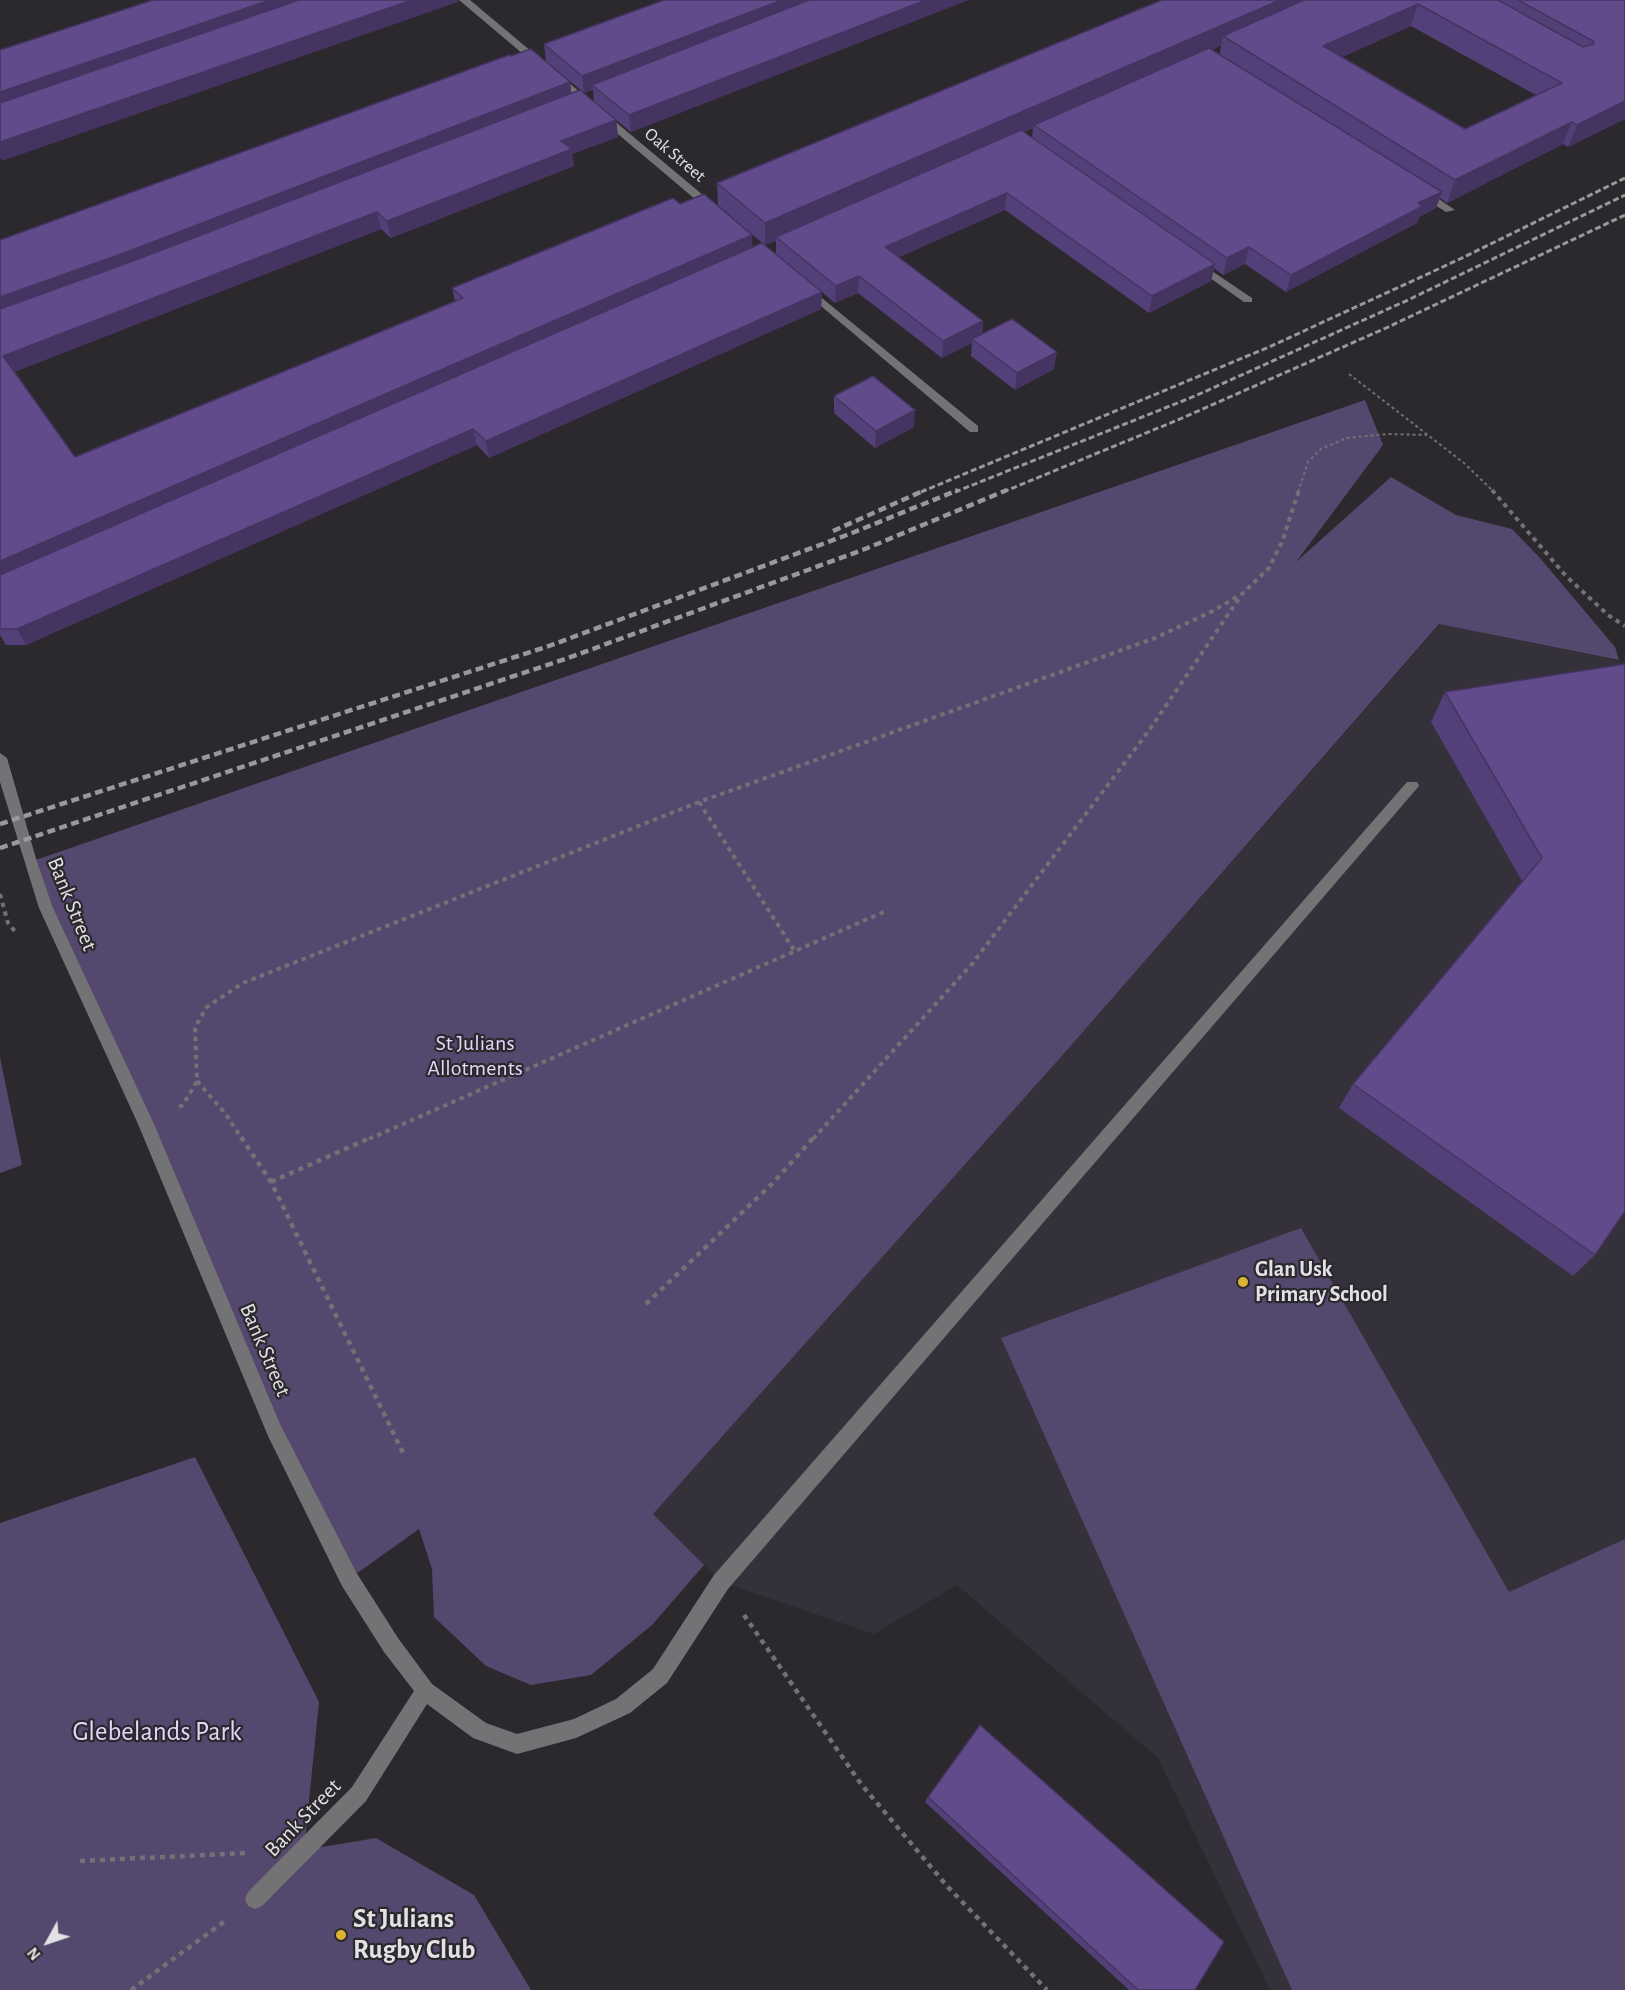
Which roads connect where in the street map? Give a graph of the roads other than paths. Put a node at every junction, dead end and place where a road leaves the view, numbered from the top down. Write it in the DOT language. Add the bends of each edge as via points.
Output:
graph roads {
  1 [pos="464,0"];
  2 [pos="594,96"];
  3 [pos="583,100"];
  4 [pos="572,105"];
  5 [pos="1410,185"];
  6 [pos="1450,210"];
  7 [pos="719,214"];
  8 [pos="1191,260"];
  9 [pos="801,283"];
  10 [pos="1248,300"];
  11 [pos="974,429"];
  12 [pos="0,758"];
  13 [pos="1412,786"];
  14 [pos="425,1691"];
  15 [pos="255,1899"];
  1 -- 3 [label="street, Oak Street"];
  2 -- 3 [label="street"];
  3 -- 4 [label="street"];
  3 -- 7 [label="street, Oak Street"];
  5 -- 6 [label="street"];
  8 -- 10 [label="street"];
  9 -- 11 [label="street"];
  12 -- 14 [label="street, Bank Street" via="46,908 146,1124 274,1430 349,1579"];
  13 -- 14 [label="street" via="721,1582 660,1676 623,1706 576,1728 517,1744 480,1731"];
  14 -- 15 [label="street, Bank Street" via="359,1794"];
}
